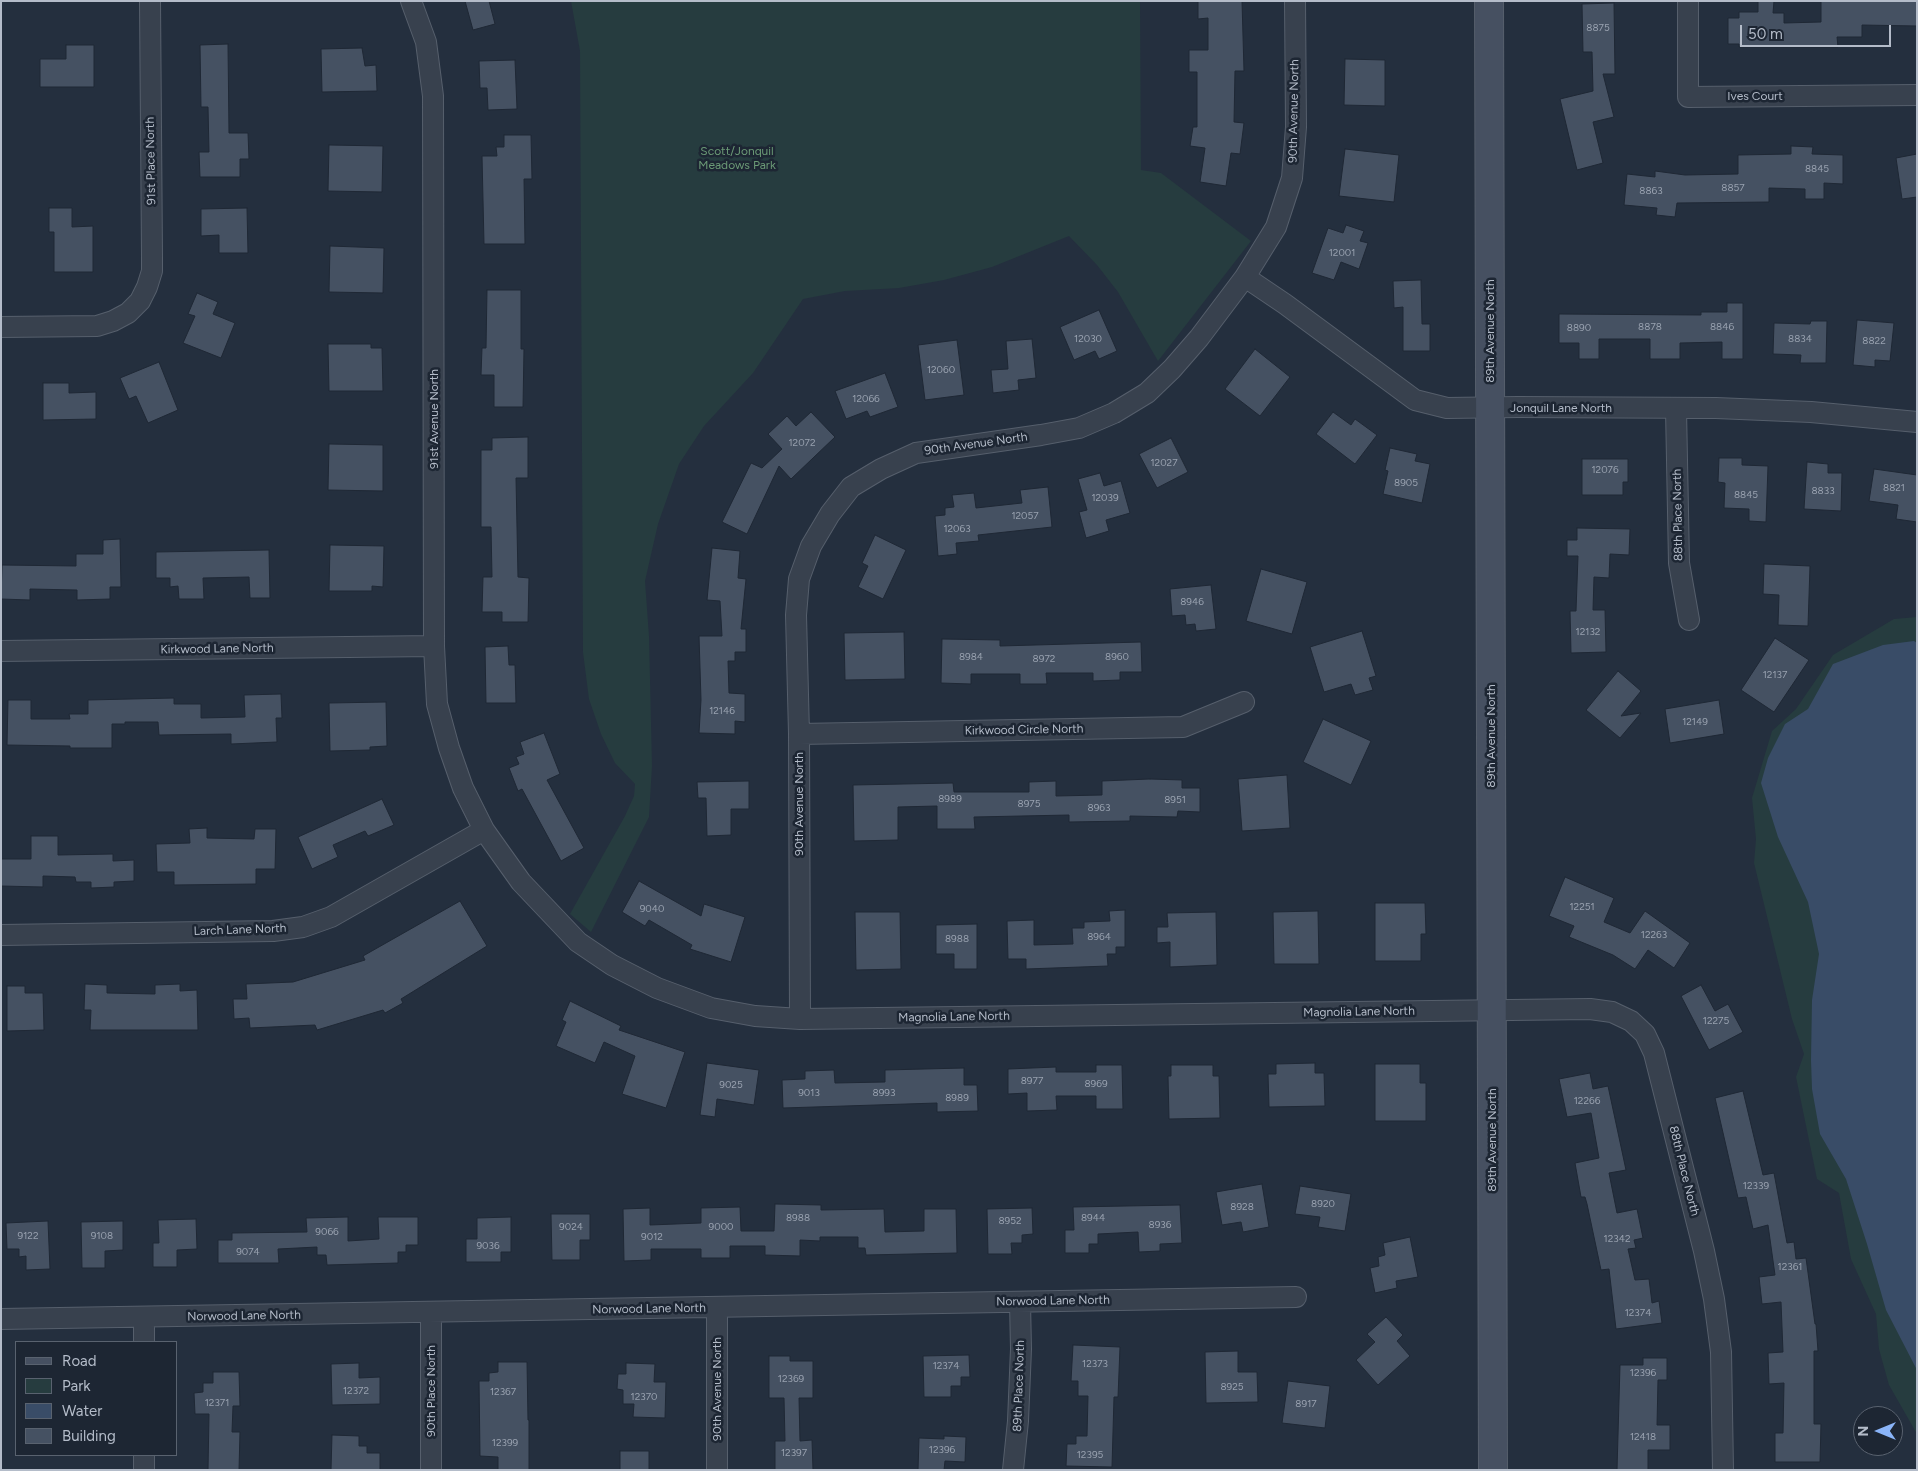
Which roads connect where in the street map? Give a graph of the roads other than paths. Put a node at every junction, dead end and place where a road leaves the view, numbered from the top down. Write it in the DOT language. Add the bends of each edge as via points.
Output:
graph roads {
  1 [pos="150,1"];
  2 [pos="412,1"];
  3 [pos="1295,1"];
  4 [pos="1489,1"];
  5 [pos="1688,1"];
  6 [pos="1917,95"];
  7 [pos="1245,277"];
  8 [pos="1,327"];
  9 [pos="1490,408"];
  10 [pos="1676,409"];
  11 [pos="1917,422"];
  12 [pos="1689,620"];
  13 [pos="434,646"];
  14 [pos="1,651"];
  15 [pos="1244,702"];
  16 [pos="799,734"];
  17 [pos="484,830"];
  18 [pos="1,935"];
  19 [pos="1492,1011"];
  20 [pos="800,1019"];
  21 [pos="1296,1297"];
  22 [pos="1020,1302"];
  23 [pos="717,1307"];
  24 [pos="431,1312"];
  25 [pos="144,1317"];
  26 [pos="1,1319"];
  27 [pos="144,1341"];
  28 [pos="144,1456"];
  29 [pos="144,1470"];
  30 [pos="430,1470"];
  31 [pos="717,1470"];
  32 [pos="1013,1470"];
  33 [pos="1493,1470"];
  34 [pos="1723,1470"];
  1 -- 8 [label="street, 91st Place North" via="152,271 148,287 128,313 97,326"];
  2 -- 13 [label="street, 91st Avenue North" via="426,42 433,96"];
  3 -- 7 [label="street, 90th Avenue North" via="1296,127 1292,178 1276,227"];
  4 -- 9 [label="street, 89th Avenue North"];
  5 -- 6 [label="street, Ives Court" via="1688,97"];
  7 -- 9 [label="street, Jonquil Lane North" via="1415,400 1447,408"];
  7 -- 16 [label="street, 90th Avenue North" via="1172,369 1147,393 1114,413 1079,428 916,453 881,468 851,487 811,546 800,580 796,616"];
  9 -- 10 [label="street, Jonquil Lane North"];
  9 -- 19 [label="street, 89th Avenue North"];
  10 -- 11 [label="street, Jonquil Lane North" via="1811,412"];
  10 -- 12 [label="street, 88th Place North" via="1679,563"];
  13 -- 14 [label="street, Kirkwood Lane North"];
  13 -- 17 [label="street, 91st Avenue North" via="437,704 462,788"];
  15 -- 16 [label="street, Kirkwood Circle North" via="1183,727"];
  16 -- 20 [label="street, 90th Avenue North"];
  17 -- 18 [label="street, Larch Lane North" via="331,917 303,927 273,931"];
  17 -- 20 [label="street, Magnolia Lane North" via="521,882 558,923 578,942 612,965 657,988 711,1008 755,1016"];
  19 -- 20 [label="street, Magnolia Lane North"];
  19 -- 33 [label="street, 89th Avenue North"];
  19 -- 34 [label="street, 88th Place North" via="1590,1009 1612,1012 1631,1021 1645,1034 1654,1053 1714,1299 1721,1352"];
  21 -- 22 [label="street, Norwood Lane North"];
  22 -- 23 [label="street, Norwood Lane North"];
  22 -- 32 [label="street, 89th Place North" via="1019,1403"];
  23 -- 24 [label="street, Norwood Lane North"];
  23 -- 31 [label="street, 90th Avenue North"];
  24 -- 25 [label="street, Norwood Lane North"];
  24 -- 30 [label="street, 90th Place North"];
  25 -- 26 [label="street, Norwood Lane North"];
  25 -- 27 [label="street"];
  28 -- 29 [label="street"];
}
